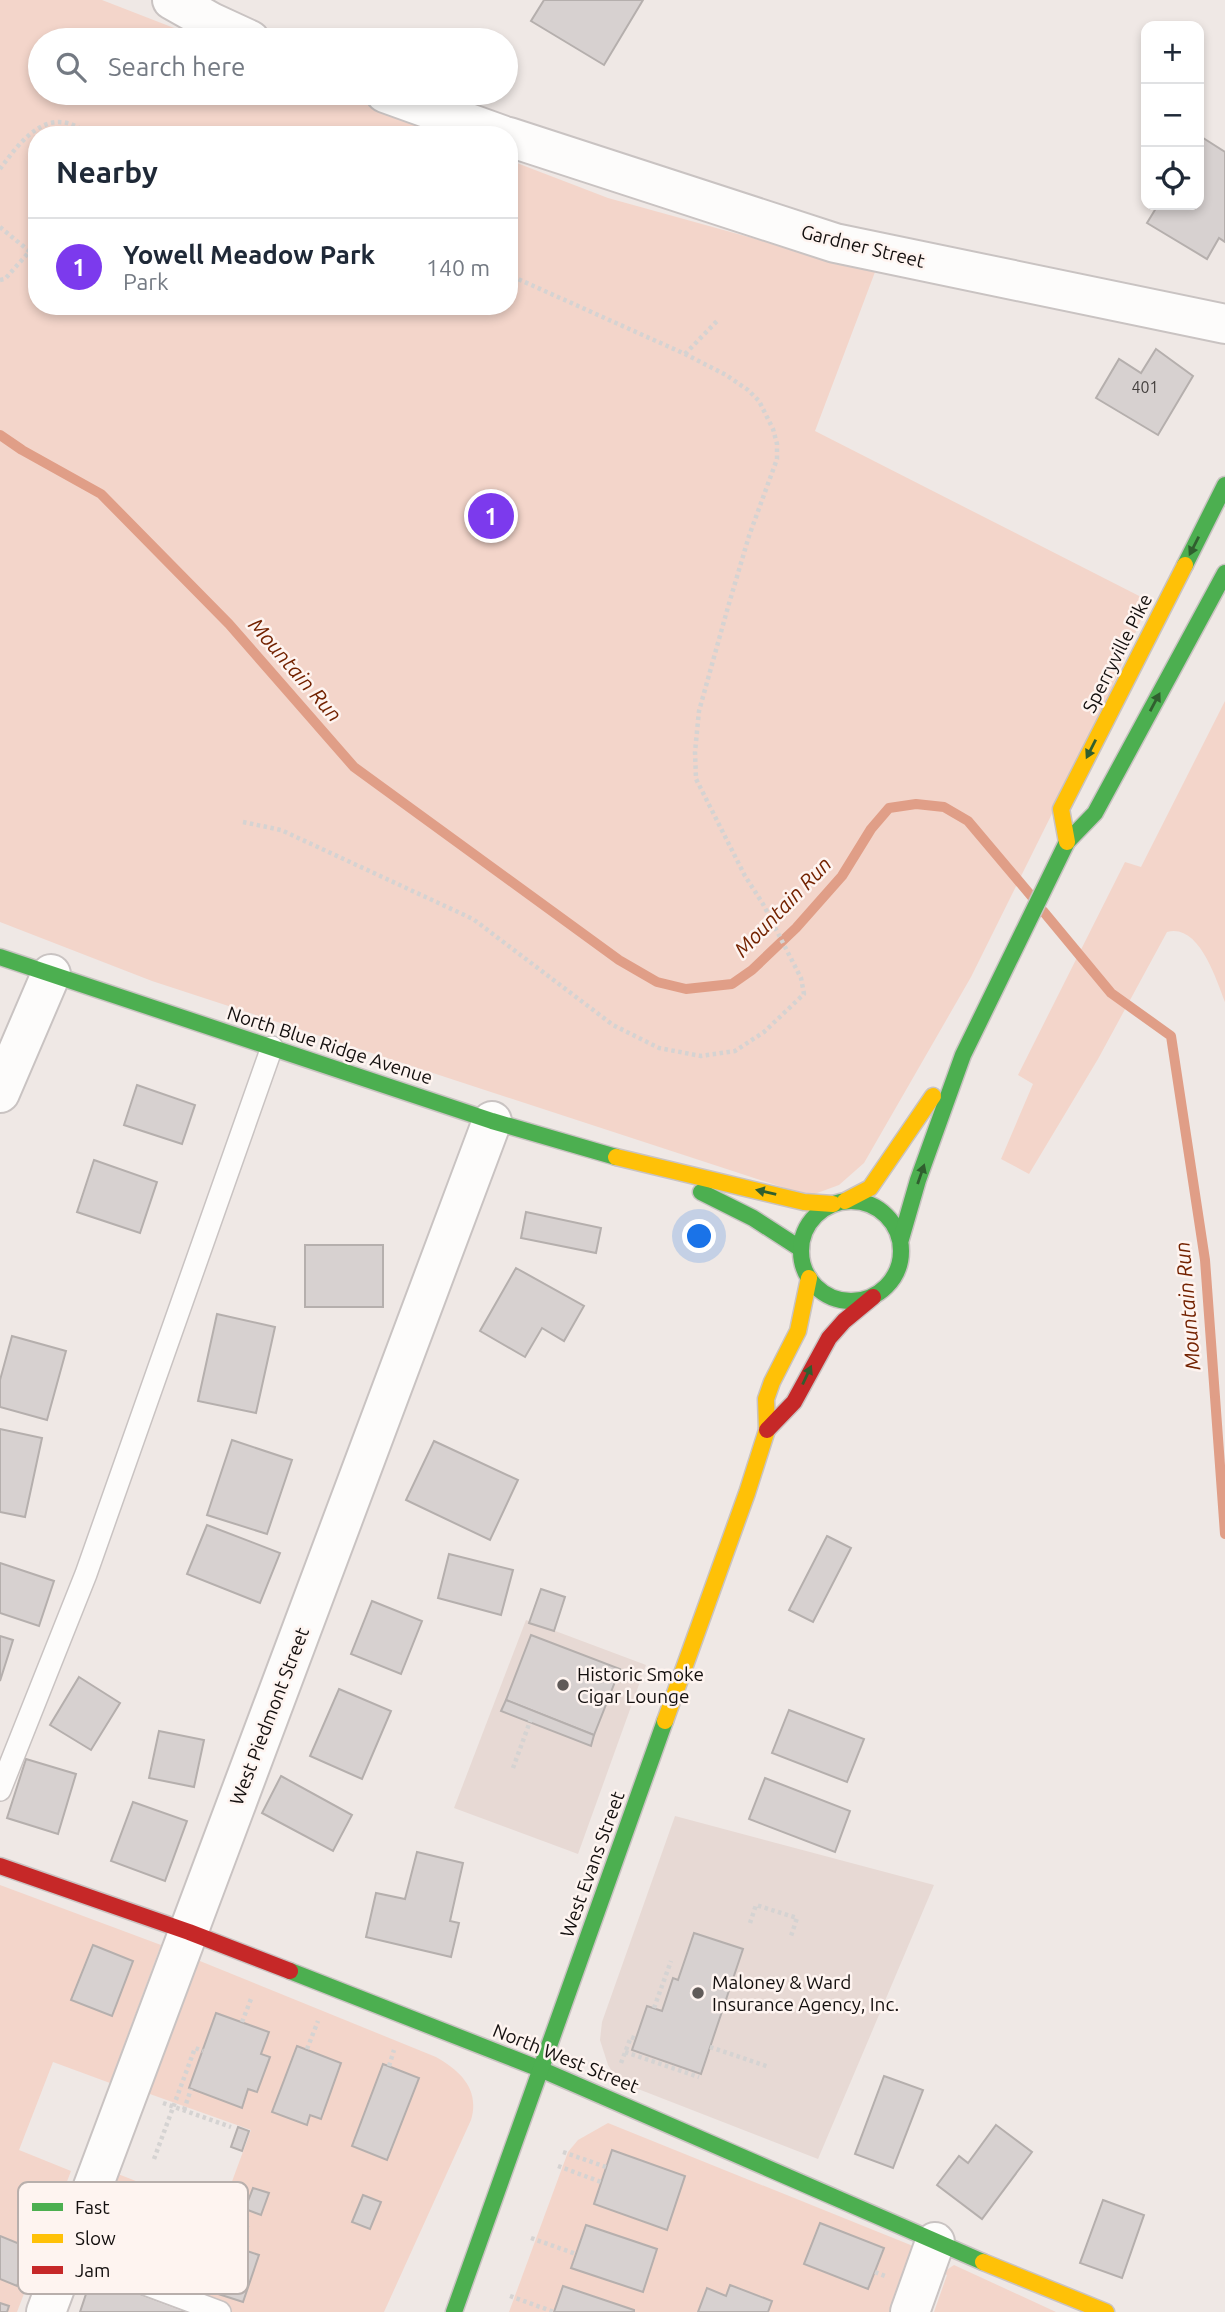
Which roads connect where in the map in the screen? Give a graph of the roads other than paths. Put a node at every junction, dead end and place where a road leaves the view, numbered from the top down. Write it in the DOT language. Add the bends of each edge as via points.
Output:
graph roads {
  1 [pos="172,0"];
  2 [pos="224,28"];
  3 [pos="418,105"];
  4 [pos="477,126"];
  5 [pos="518,140"];
  6 [pos="1225,324"];
  7 [pos="1225,485"];
  8 [pos="1225,573"];
  9 [pos="1067,842"];
  10 [pos="0,957"];
  11 [pos="51,974"];
  12 [pos="272,1047"];
  13 [pos="963,1055"];
  14 [pos="0,1093"];
  15 [pos="492,1121"];
  16 [pos="649,1167"];
  17 [pos="839,1202"];
  18 [pos="901,1239"];
  19 [pos="801,1249"];
  20 [pos="809,1278"];
  21 [pos="873,1297"];
  22 [pos="767,1430"];
  23 [pos="0,1790"];
  24 [pos="0,1867"];
  25 [pos="189,1932"];
  26 [pos="540,2069"];
  27 [pos="95,2182"];
  28 [pos="935,2242"];
  29 [pos="53,2294"];
  30 [pos="172,2294"];
  31 [pos="46,2312"];
  32 [pos="220,2312"];
  33 [pos="454,2312"];
  34 [pos="910,2312"];
  35 [pos="1106,2312"];
  1 -- 2 [label="street"];
  3 -- 4 [label="street"];
  5 -- 6 [label="street, Gardner Street" via="835,243"];
  7 -- 9 [label="main road, Sperryville Pike, one-way" via="1061,809"];
  9 -- 8 [label="main road, one-way" via="1095,813"];
  9 -- 13 [label="main road"];
  10 -- 11 [label="main road, North Blue Ridge Avenue"];
  11 -- 12 [label="main road, North Blue Ridge Avenue"];
  11 -- 14 [label="street"];
  12 -- 15 [label="main road, North Blue Ridge Avenue"];
  12 -- 23 [label="lane" via="86,1573"];
  13 -- 17 [label="main road" via="876,1181"];
  18 -- 13 [label="main road, one-way"];
  15 -- 16 [label="main road, North Blue Ridge Avenue"];
  15 -- 25 [label="street, West Piedmont Street"];
  17 -- 16 [label="main road, North Blue Ridge Avenue, one-way" via="804,1202"];
  16 -- 19 [label="main road, North Blue Ridge Avenue" via="753,1218"];
  17 -- 18 [label="main road" via="858,1200 881,1210"];
  17 -- 19 [label="main road" via="812,1219"];
  18 -- 21 [label="main road" via="897,1273"];
  19 -- 20 [label="main road"];
  20 -- 21 [label="main road" via="821,1292 840,1300"];
  20 -- 22 [label="main road, West Evans Street" via="798,1331 766,1399"];
  22 -- 21 [label="main road, West Evans Street, one-way" via="789,1409 829,1338"];
  22 -- 26 [label="main road, West Evans Street"];
  24 -- 25 [label="main road, North West Street"];
  25 -- 26 [label="main road, North West Street"];
  25 -- 27 [label="street, West Piedmont Street"];
  26 -- 28 [label="main road, North West Street"];
  26 -- 33 [label="main road, West Evans Street"];
  28 -- 34 [label="street"];
  28 -- 35 [label="main road, North West Street"];
  29 -- 31 [label="street, West Piedmont Street"];
  30 -- 32 [label="lane"];
}
